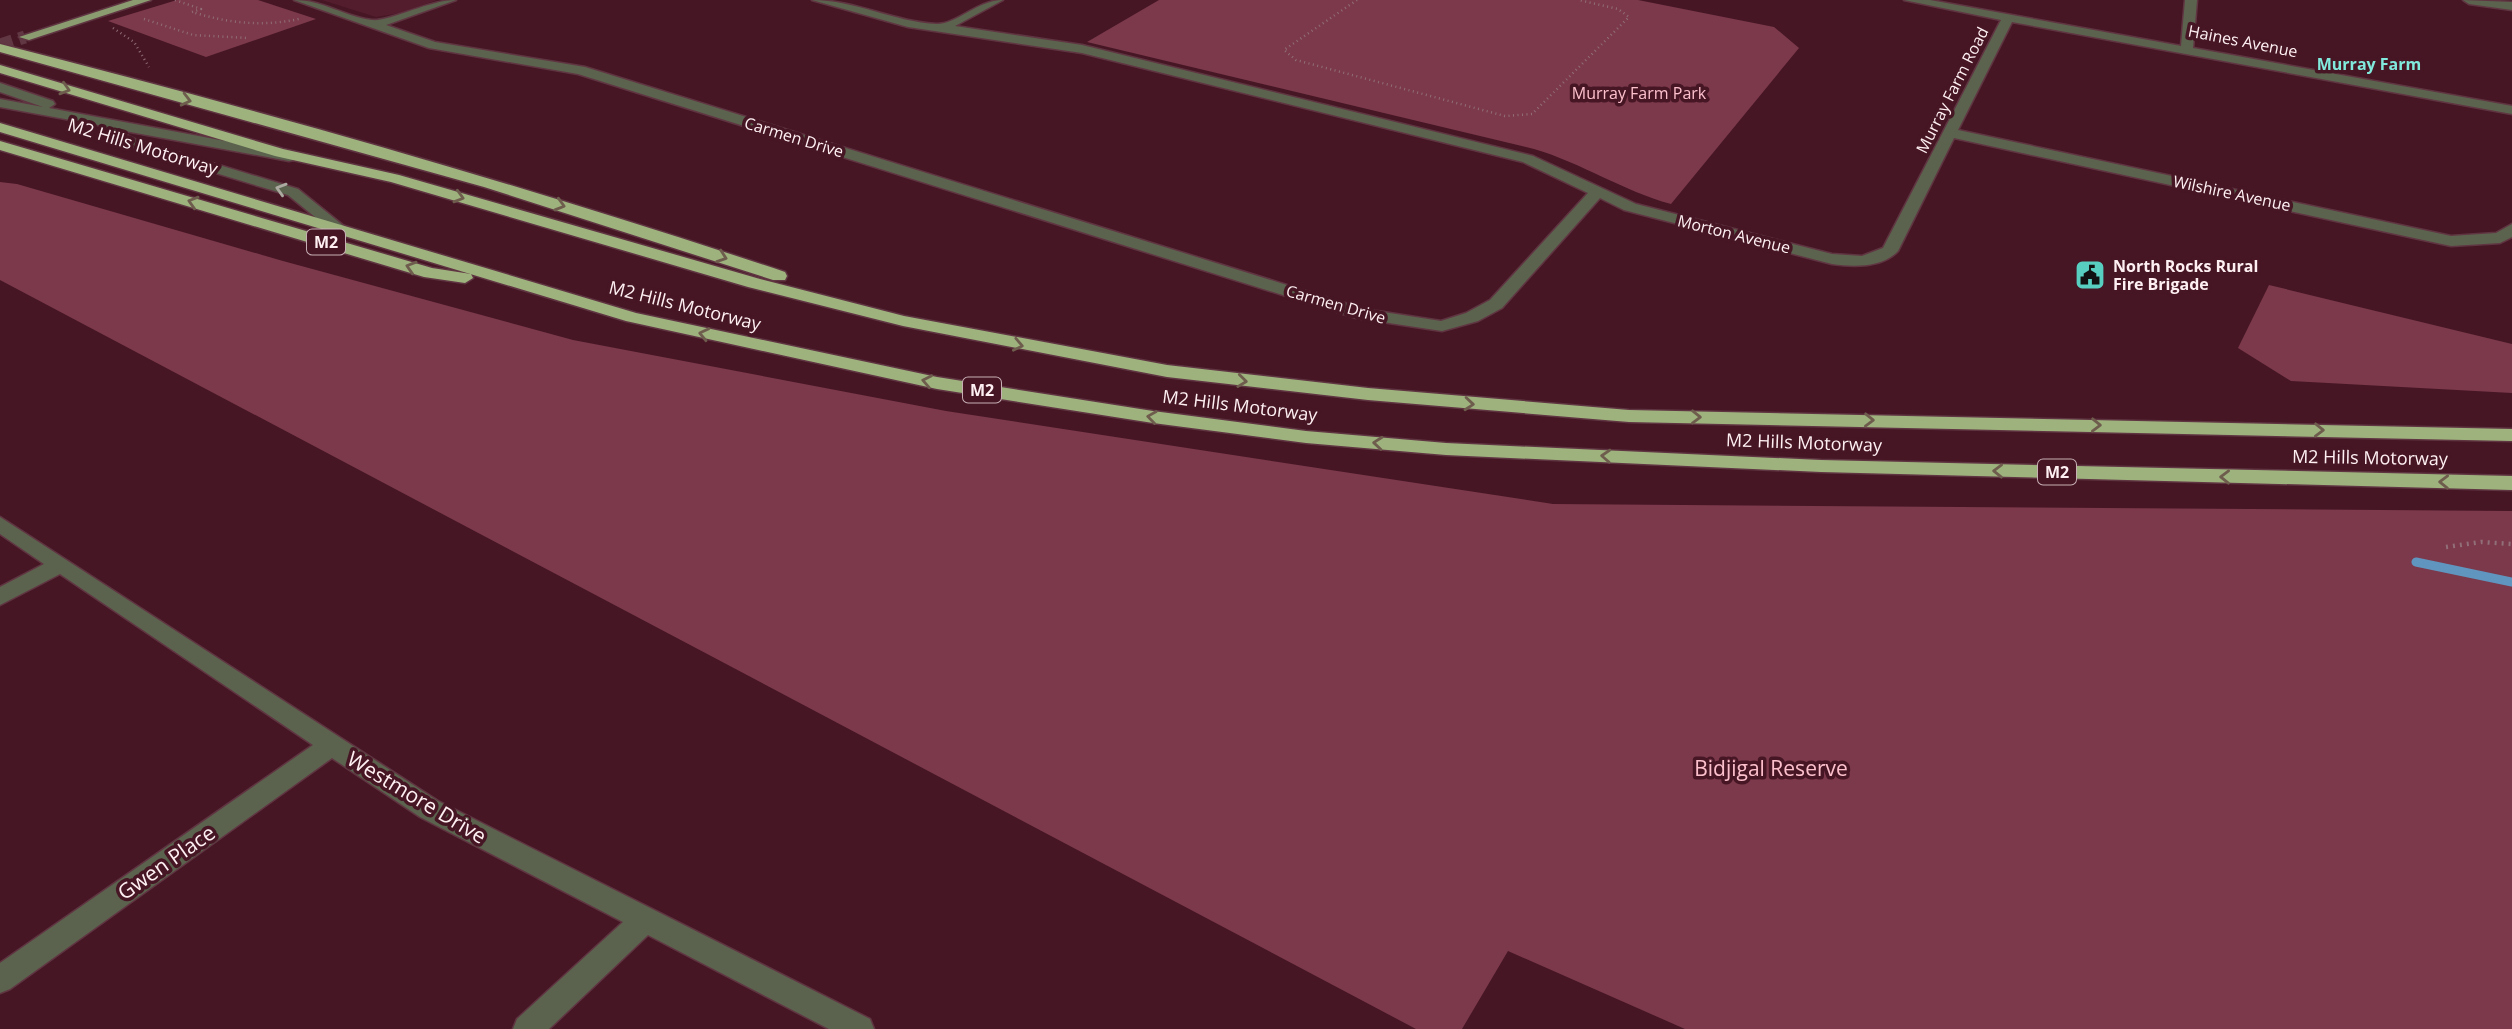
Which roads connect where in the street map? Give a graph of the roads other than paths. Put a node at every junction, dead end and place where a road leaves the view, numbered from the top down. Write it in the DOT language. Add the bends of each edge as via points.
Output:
graph roads {
  1 [pos="145,0"];
  2 [pos="300,0"];
  3 [pos="450,0"];
  4 [pos="818,0"];
  5 [pos="997,0"];
  6 [pos="1910,0"];
  7 [pos="2191,0"];
  8 [pos="2469,0"];
  9 [pos="2512,6"];
  10 [pos="2008,18"];
  11 [pos="374,25"];
  12 [pos="942,28"];
  13 [pos="25,37"];
  14 [pos="0,48"];
  15 [pos="2187,49"];
  16 [pos="0,69"];
  17 [pos="0,87"];
  18 [pos="0,103"];
  19 [pos="2511,112"];
  20 [pos="81,119"];
  21 [pos="0,127"];
  22 [pos="1950,133"];
  23 [pos="0,145"];
  24 [pos="394,178"];
  25 [pos="1597,192"];
  26 [pos="337,227"];
  27 [pos="2512,229"];
  28 [pos="1875,260"];
  29 [pos="526,286"];
  30 [pos="903,321"];
  31 [pos="2512,435"];
  32 [pos="2512,483"];
  33 [pos="0,524"];
  34 [pos="61,564"];
  35 [pos="0,597"];
  36 [pos="331,745"];
  37 [pos="645,920"];
  38 [pos="0,980"];
  39 [pos="528,1029"];
  40 [pos="859,1029"];
  1 -- 13 [label="main road"];
  2 -- 11 [label="street, Carmen Drive"];
  3 -- 11 [label="street"];
  4 -- 12 [label="street"];
  5 -- 12 [label="street"];
  6 -- 10 [label="street, Murray Farm Road"];
  7 -- 15 [label="street"];
  8 -- 9 [label="street"];
  10 -- 15 [label="street, Haines Avenue"];
  10 -- 22 [label="street, Murray Farm Road"];
  11 -- 25 [label="street, Carmen Drive" via="433,45 580,71 1349,310 1402,322 1442,326 1496,304"];
  12 -- 25 [label="street" via="1082,49 1528,159"];
  14 -- 30 [label="highway, M2 Hills Motorway / M2, one-way" via="331,137 658,234"];
  15 -- 19 [label="street, Haines Avenue"];
  16 -- 24 [label="highway, M2 Hills Motorway / M2, one-way" via="280,153"];
  17 -- 20 [label="street, M2"];
  18 -- 20 [label="street, M2"];
  20 -- 24 [label="street, M2"];
  26 -- 20 [label="street, M2, one-way" via="293,192 132,143"];
  21 -- 26 [label="highway, M2 Hills Motorway / M2"];
  22 -- 27 [label="street, Wilshire Avenue" via="2451,241 2500,238"];
  22 -- 28 [label="street, Murray Farm Road" via="1890,251"];
  29 -- 23 [label="highway, M2, one-way" via="430,273"];
  24 -- 30 [label="highway, M2 Hills Motorway / M2, one-way"];
  25 -- 28 [label="street, Morton Avenue" via="1630,207 1832,259"];
  26 -- 29 [label="highway, M2 Hills Motorway / M2"];
  32 -- 29 [label="highway, M2 Hills Motorway / M2, one-way" via="1821,466 1446,449 1306,437 937,383 754,346"];
  30 -- 31 [label="highway, M2 Hills Motorway / M2, one-way" via="1051,351 1289,387 1629,416"];
  33 -- 34 [label="street, Westmore Drive"];
  34 -- 35 [label="street"];
  34 -- 36 [label="street, Westmore Drive"];
  36 -- 37 [label="street, Westmore Drive" via="429,809"];
  36 -- 38 [label="street, Gwen Place"];
  37 -- 39 [label="street"];
  37 -- 40 [label="street, Westmore Drive"];
}
